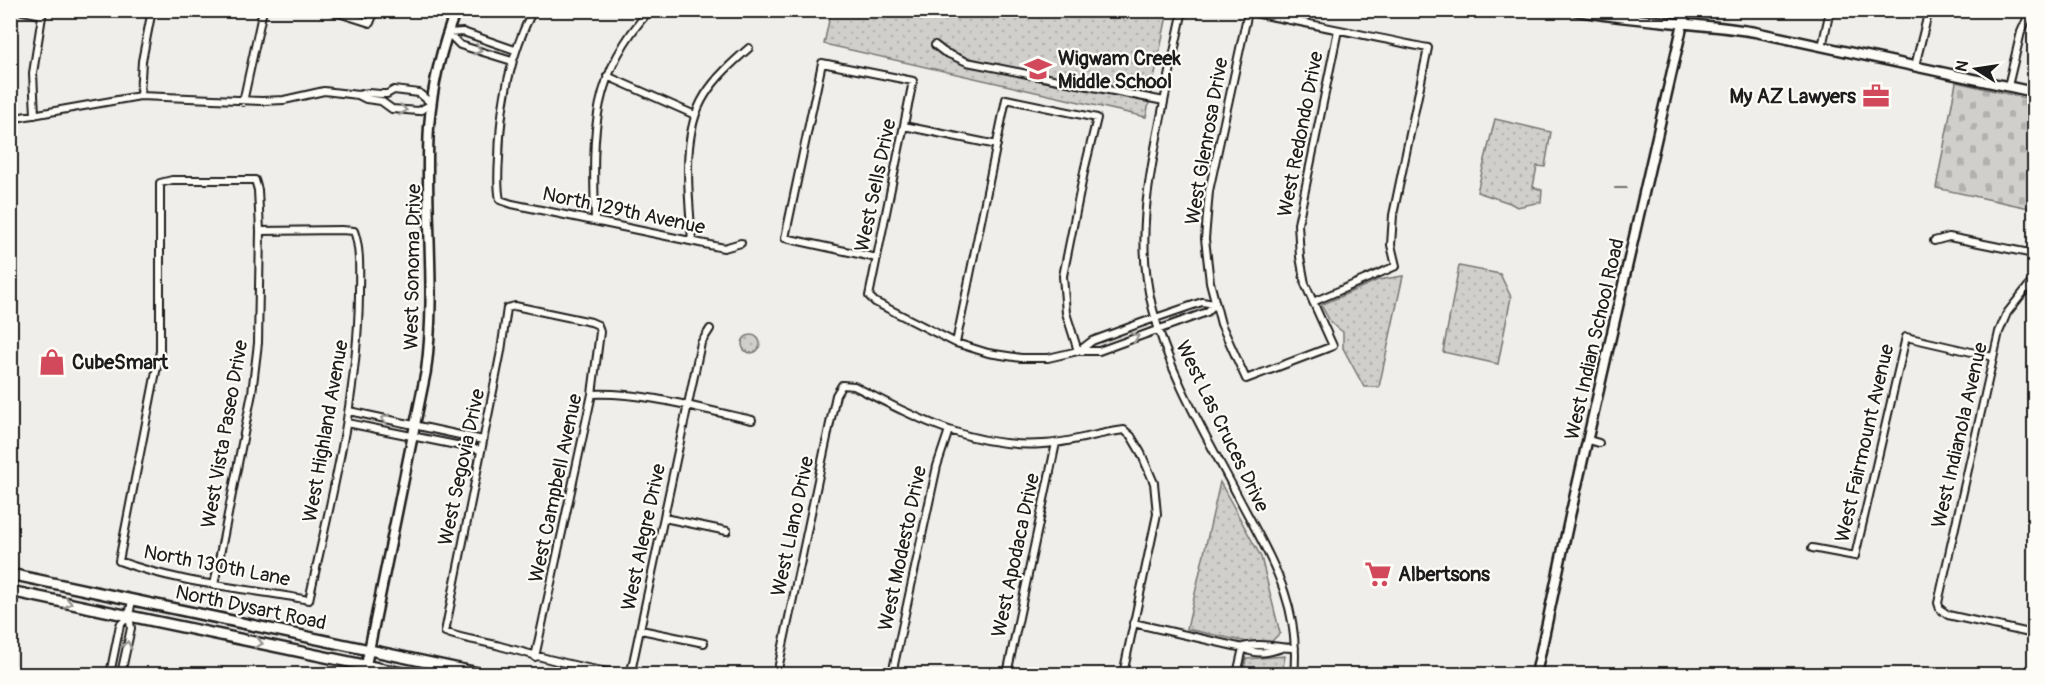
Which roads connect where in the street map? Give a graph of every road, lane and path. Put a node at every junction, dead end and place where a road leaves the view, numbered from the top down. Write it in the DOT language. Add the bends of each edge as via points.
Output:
graph roads {
  1 [pos="19,10"];
  2 [pos="152,10"];
  3 [pos="262,10"];
  4 [pos="330,10"];
  5 [pos="375,10"];
  6 [pos="456,10"];
  7 [pos="533,10"];
  8 [pos="650,10"];
  9 [pos="1183,10"];
  10 [pos="1287,10"];
  11 [pos="1296,10"];
  12 [pos="1573,10"];
  13 [pos="1686,10"];
  14 [pos="1830,10"];
  15 [pos="1929,10"];
  16 [pos="2031,10"];
  17 [pos="42,13"];
  18 [pos="1289,20"];
  19 [pos="1684,23"];
  20 [pos="1338,30"];
  21 [pos="448,33"];
  22 [pos="934,45"];
  23 [pos="1822,46"];
  24 [pos="749,48"];
  25 [pos="516,50"];
  26 [pos="512,61"];
  27 [pos="1915,66"];
  28 [pos="607,76"];
  29 [pos="2008,86"];
  30 [pos="2034,92"];
  31 [pos="358,95"];
  32 [pos="140,96"];
  33 [pos="1164,101"];
  34 [pos="243,102"];
  35 [pos="432,104"];
  36 [pos="35,115"];
  37 [pos="695,115"];
  38 [pos="10,119"];
  39 [pos="904,126"];
  40 [pos="997,145"];
  41 [pos="595,220"];
  42 [pos="260,231"];
  43 [pos="692,241"];
  44 [pos="1934,241"];
  45 [pos="741,243"];
  46 [pos="2034,254"];
  47 [pos="877,258"];
  48 [pos="2034,279"];
  49 [pos="1312,302"];
  50 [pos="1215,304"];
  51 [pos="507,308"];
  52 [pos="1156,318"];
  53 [pos="1159,328"];
  54 [pos="710,329"];
  55 [pos="956,343"];
  56 [pos="1078,351"];
  57 [pos="1993,357"];
  58 [pos="1246,378"];
  59 [pos="592,394"];
  60 [pos="688,406"];
  61 [pos="349,411"];
  62 [pos="752,420"];
  63 [pos="347,423"];
  64 [pos="414,425"];
  65 [pos="949,430"];
  66 [pos="412,436"];
  67 [pos="483,440"];
  68 [pos="1588,440"];
  69 [pos="1056,443"];
  70 [pos="1599,443"];
  71 [pos="481,450"];
  72 [pos="664,518"];
  73 [pos="728,531"];
  74 [pos="1812,548"];
  75 [pos="119,561"];
  76 [pos="10,574"];
  77 [pos="214,585"];
  78 [pos="10,591"];
  79 [pos="132,600"];
  80 [pos="309,600"];
  81 [pos="129,616"];
  82 [pos="1133,623"];
  83 [pos="641,630"];
  84 [pos="2034,634"];
  85 [pos="704,643"];
  86 [pos="1259,645"];
  87 [pos="1243,648"];
  88 [pos="1282,648"];
  89 [pos="1294,648"];
  90 [pos="368,650"];
  91 [pos="1259,653"];
  92 [pos="535,657"];
  93 [pos="366,665"];
  94 [pos="623,674"];
  95 [pos="110,675"];
  96 [pos="121,675"];
  97 [pos="407,675"];
  98 [pos="483,675"];
  99 [pos="777,675"];
  100 [pos="892,675"];
  101 [pos="1006,675"];
  102 [pos="1123,675"];
  103 [pos="1237,675"];
  104 [pos="1294,675"];
  105 [pos="1536,675"];
  1 -- 17 [label="street"];
  2 -- 32 [label="street"];
  3 -- 34 [label="street"];
  4 -- 5 [label="street" via="370,23"];
  6 -- 21 [label="street, West Sonoma Drive"];
  7 -- 25 [label="street"];
  8 -- 28 [label="street" via="626,41"];
  9 -- 33 [label="street, West Las Cruces Drive"];
  10 -- 18 [label="street"];
  11 -- 18 [label="street"];
  12 -- 19 [label="street"];
  13 -- 19 [label="street, West Indian School Road"];
  14 -- 23 [label="street"];
  15 -- 27 [label="street"];
  16 -- 29 [label="street" via="2021,32"];
  17 -- 36 [label="street" via="33,73"];
  18 -- 20 [label="street"];
  18 -- 50 [label="street, West Glenrosa Drive" via="1248,12 1209,191 1205,239"];
  19 -- 23 [label="street"];
  19 -- 68 [label="street, West Indian School Road"];
  20 -- 49 [label="street, West Redondo Drive" via="1298,224 1300,257"];
  20 -- 49 [label="street" via="1428,48 1393,215 1391,245 1396,266"];
  21 -- 25 [label="street" via="463,32"];
  21 -- 26 [label="street, one-way" via="460,45"];
  21 -- 35 [label="street, West Sonoma Drive"];
  22 -- 33 [label="street" via="967,62"];
  23 -- 27 [label="street"];
  24 -- 37 [label="street" via="713,83"];
  25 -- 26 [label="street"];
  26 -- 41 [label="street, North 129th Avenue" via="500,122 500,200"];
  27 -- 29 [label="street"];
  28 -- 37 [label="street"];
  28 -- 41 [label="street" via="594,136"];
  29 -- 30 [label="street"];
  31 -- 34 [label="street" via="324,91 284,100"];
  31 -- 35 [label="street, one-way" via="392,108 419,111"];
  31 -- 35 [label="street" via="411,92 419,93"];
  32 -- 34 [label="street"];
  32 -- 36 [label="street"];
  33 -- 52 [label="street, West Las Cruces Drive" via="1149,176 1144,232"];
  35 -- 64 [label="street, West Sonoma Drive" via="431,325"];
  36 -- 38 [label="street"];
  37 -- 43 [label="street" via="689,155"];
  39 -- 40 [label="street"];
  39 -- 47 [label="street, West Sells Drive"];
  39 -- 47 [label="street, West Sells Drive" via="913,81 822,63 785,238"];
  40 -- 55 [label="street"];
  40 -- 56 [label="street" via="1006,99 1097,118 1063,276 1066,313"];
  41 -- 43 [label="street, North 129th Avenue"];
  42 -- 61 [label="street, West Highland Avenue" via="354,231 358,250 359,334"];
  42 -- 75 [label="street, West Vista Paseo Drive" via="255,180 160,183 160,351"];
  42 -- 77 [label="street, West Vista Paseo Drive" via="258,343 252,393"];
  43 -- 45 [label="street, North 129th Avenue" via="724,248"];
  44 -- 46 [label="street" via="1949,237"];
  47 -- 55 [label="street, West Sells Drive" via="869,296"];
  48 -- 57 [label="street, West Indianola Avenue" via="2007,313"];
  49 -- 58 [label="street, West Redondo Drive" via="1333,346"];
  50 -- 52 [label="street" via="1202,302"];
  50 -- 53 [label="street" via="1207,312"];
  50 -- 58 [label="street, West Glenrosa Drive"];
  51 -- 59 [label="street, West Campbell Avenue" via="515,306 598,325"];
  51 -- 67 [label="street, West Segovia Drive"];
  52 -- 53 [label="street, West Las Cruces Drive"];
  52 -- 56 [label="street" via="1092,341"];
  56 -- 53 [label="street, one-way" via="1099,351"];
  53 -- 89 [label="street, West Las Cruces Drive" via="1181,386 1283,585"];
  54 -- 60 [label="street, West Alegre Drive" via="701,343"];
  55 -- 56 [label="street" via="1021,358 1048,358"];
  57 -- 74 [label="street, West Fairmount Avenue" via="1905,337 1855,556"];
  57 -- 84 [label="street, West Indianola Avenue" via="1938,603 1947,615"];
  59 -- 60 [label="street" via="638,396"];
  59 -- 92 [label="street, West Campbell Avenue"];
  60 -- 62 [label="street"];
  60 -- 72 [label="street, West Alegre Drive"];
  61 -- 63 [label="street, West Highland Avenue"];
  64 -- 61 [label="street, one-way"];
  63 -- 66 [label="street"];
  63 -- 80 [label="street, West Highland Avenue"];
  64 -- 66 [label="street, West Sonoma Drive"];
  64 -- 67 [label="street"];
  65 -- 69 [label="street" via="1025,445"];
  65 -- 99 [label="street, West Llano Drive" via="925,423 854,386 842,385 836,395"];
  65 -- 100 [label="street, West Modesto Drive" via="937,466"];
  66 -- 71 [label="street"];
  66 -- 90 [label="street, West Sonoma Drive"];
  67 -- 71 [label="street, West Segovia Drive"];
  68 -- 70 [label="street"];
  68 -- 105 [label="street, West Indian School Road"];
  69 -- 82 [label="street" via="1124,430 1141,453 1154,483 1157,514"];
  69 -- 101 [label="street, West Apodaca Drive"];
  71 -- 92 [label="street, West Segovia Drive" via="445,632"];
  72 -- 73 [label="street"];
  72 -- 83 [label="street, West Alegre Drive"];
  75 -- 77 [label="street, North 130th Lane" via="150,572"];
  76 -- 79 [label="main road, North Dysart Road"];
  77 -- 80 [label="street, North 130th Lane"];
  78 -- 81 [label="main road, North Dysart Road, one-way"];
  79 -- 81 [label="street"];
  79 -- 90 [label="main road, North Dysart Road"];
  81 -- 93 [label="main road, North Dysart Road, one-way"];
  81 -- 95 [label="street" via="120,625"];
  96 -- 81 [label="street, one-way" via="131,628"];
  82 -- 87 [label="street"];
  82 -- 102 [label="street"];
  83 -- 85 [label="street"];
  83 -- 94 [label="street, West Alegre Drive" via="632,667"];
  86 -- 87 [label="street"];
  86 -- 88 [label="street"];
  86 -- 91 [label="street"];
  87 -- 91 [label="street"];
  87 -- 103 [label="street"];
  88 -- 89 [label="street"];
  88 -- 91 [label="street"];
  89 -- 104 [label="street, West Las Cruces Drive"];
  90 -- 93 [label="street, West Sonoma Drive"];
  90 -- 98 [label="main road, North Dysart Road"];
  92 -- 94 [label="street"];
  93 -- 97 [label="main road, North Dysart Road"];
}
